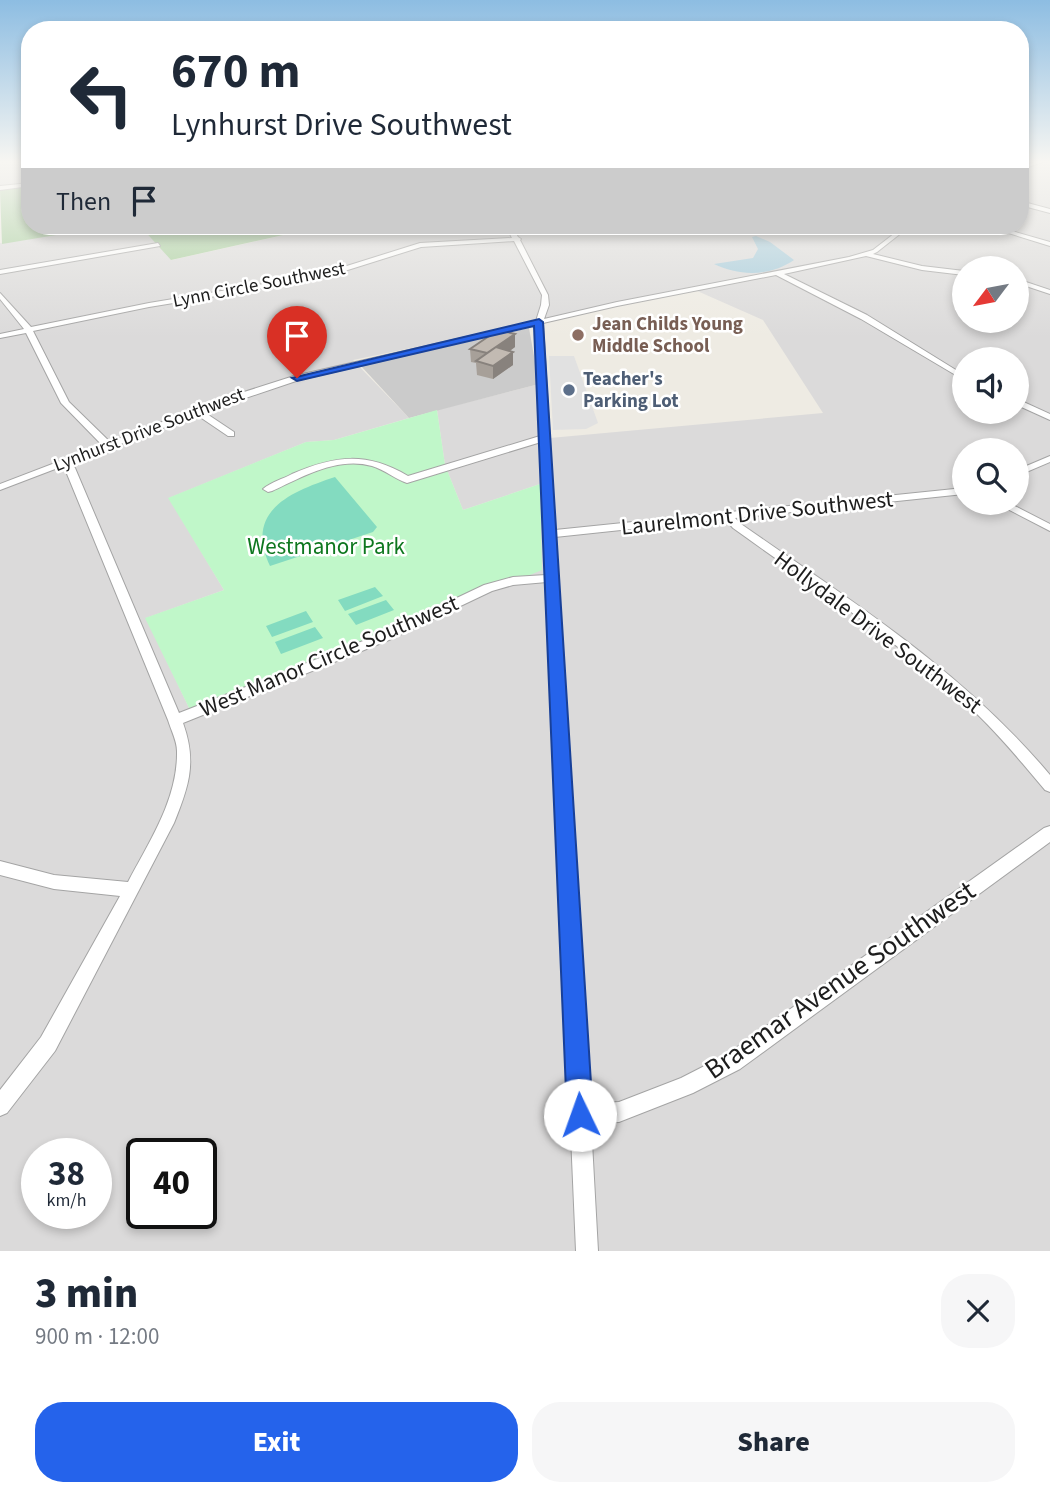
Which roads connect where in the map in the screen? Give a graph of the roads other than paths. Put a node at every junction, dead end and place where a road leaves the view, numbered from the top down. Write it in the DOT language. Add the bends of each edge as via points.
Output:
graph roads {
  1 [pos="515,235"];
  2 [pos="896,235"];
  3 [pos="1020,235"];
  4 [pos="518,239"];
  5 [pos="1050,244"];
  6 [pos="158,245"];
  7 [pos="866,254"];
  8 [pos="0,272"];
  9 [pos="952,272"];
  10 [pos="777,273"];
  11 [pos="1029,285"];
  12 [pos="1050,292"];
  13 [pos="0,295"];
  14 [pos="539,322"];
  15 [pos="28,328"];
  16 [pos="0,336"];
  17 [pos="952,371"];
  18 [pos="1029,407"];
  19 [pos="198,412"];
  20 [pos="1050,417"];
  21 [pos="232,434"];
  22 [pos="545,438"];
  23 [pos="108,445"];
  24 [pos="1050,459"];
  25 [pos="65,462"];
  26 [pos="1029,468"];
  27 [pos="0,487"];
  28 [pos="268,489"];
  29 [pos="952,492"];
  30 [pos="1024,515"];
  31 [pos="728,516"];
  32 [pos="1050,528"];
  33 [pos="550,534"];
  34 [pos="552,578"];
  35 [pos="175,720"];
  36 [pos="1050,786"];
  37 [pos="1050,833"];
  38 [pos="0,868"];
  39 [pos="132,890"];
  40 [pos="0,1106"];
  41 [pos="580,1115"];
  42 [pos="587,1251"];
  1 -- 4 [label="street"];
  2 -- 7 [label="street, Lynhurst Drive Southwest"];
  3 -- 5 [label="street"];
  4 -- 14 [label="street" via="545,295"];
  4 -- 15 [label="street, Lynn Circle Southwest" via="419,245 319,277"];
  6 -- 8 [label="street"];
  7 -- 9 [label="street"];
  7 -- 10 [label="street, Lynhurst Drive Southwest"];
  10 -- 14 [label="street, Lynhurst Drive Southwest"];
  10 -- 17 [label="street" via="863,317"];
  11 -- 12 [label="street"];
  13 -- 15 [label="street"];
  14 -- 19 [label="street, Lynhurst Drive Southwest" via="321,371"];
  14 -- 22 [label="street"];
  15 -- 16 [label="street, Lynn Circle Southwest"];
  15 -- 23 [label="street" via="65,403"];
  18 -- 20 [label="street"];
  19 -- 21 [label="street"];
  19 -- 23 [label="street, Lynhurst Drive Southwest"];
  22 -- 28 [label="street" via="407,480 388,466 351,460 325,463"];
  22 -- 33 [label="street"];
  23 -- 25 [label="street, Lynhurst Drive Southwest"];
  24 -- 26 [label="street"];
  25 -- 27 [label="street, Lynhurst Drive Southwest"];
  25 -- 35 [label="street, West Manor Circle Southwest"];
  29 -- 31 [label="street, Laurelmont Drive Southwest"];
  30 -- 32 [label="street"];
  31 -- 33 [label="street, Laurelmont Drive Southwest"];
  31 -- 36 [label="street, Hollydale Drive Southwest" via="960,688 1003,729"];
  33 -- 34 [label="street"];
  34 -- 35 [label="street, West Manor Circle Southwest" via="488,588 385,637"];
  34 -- 41 [label="street"];
  35 -- 39 [label="street" via="184,749 183,780"];
  37 -- 41 [label="street, Braemar Avenue Southwest" via="733,1062 619,1112"];
  38 -- 39 [label="street" via="54,882"];
  39 -- 40 [label="street" via="48,1044"];
  41 -- 42 [label="street"];
}
